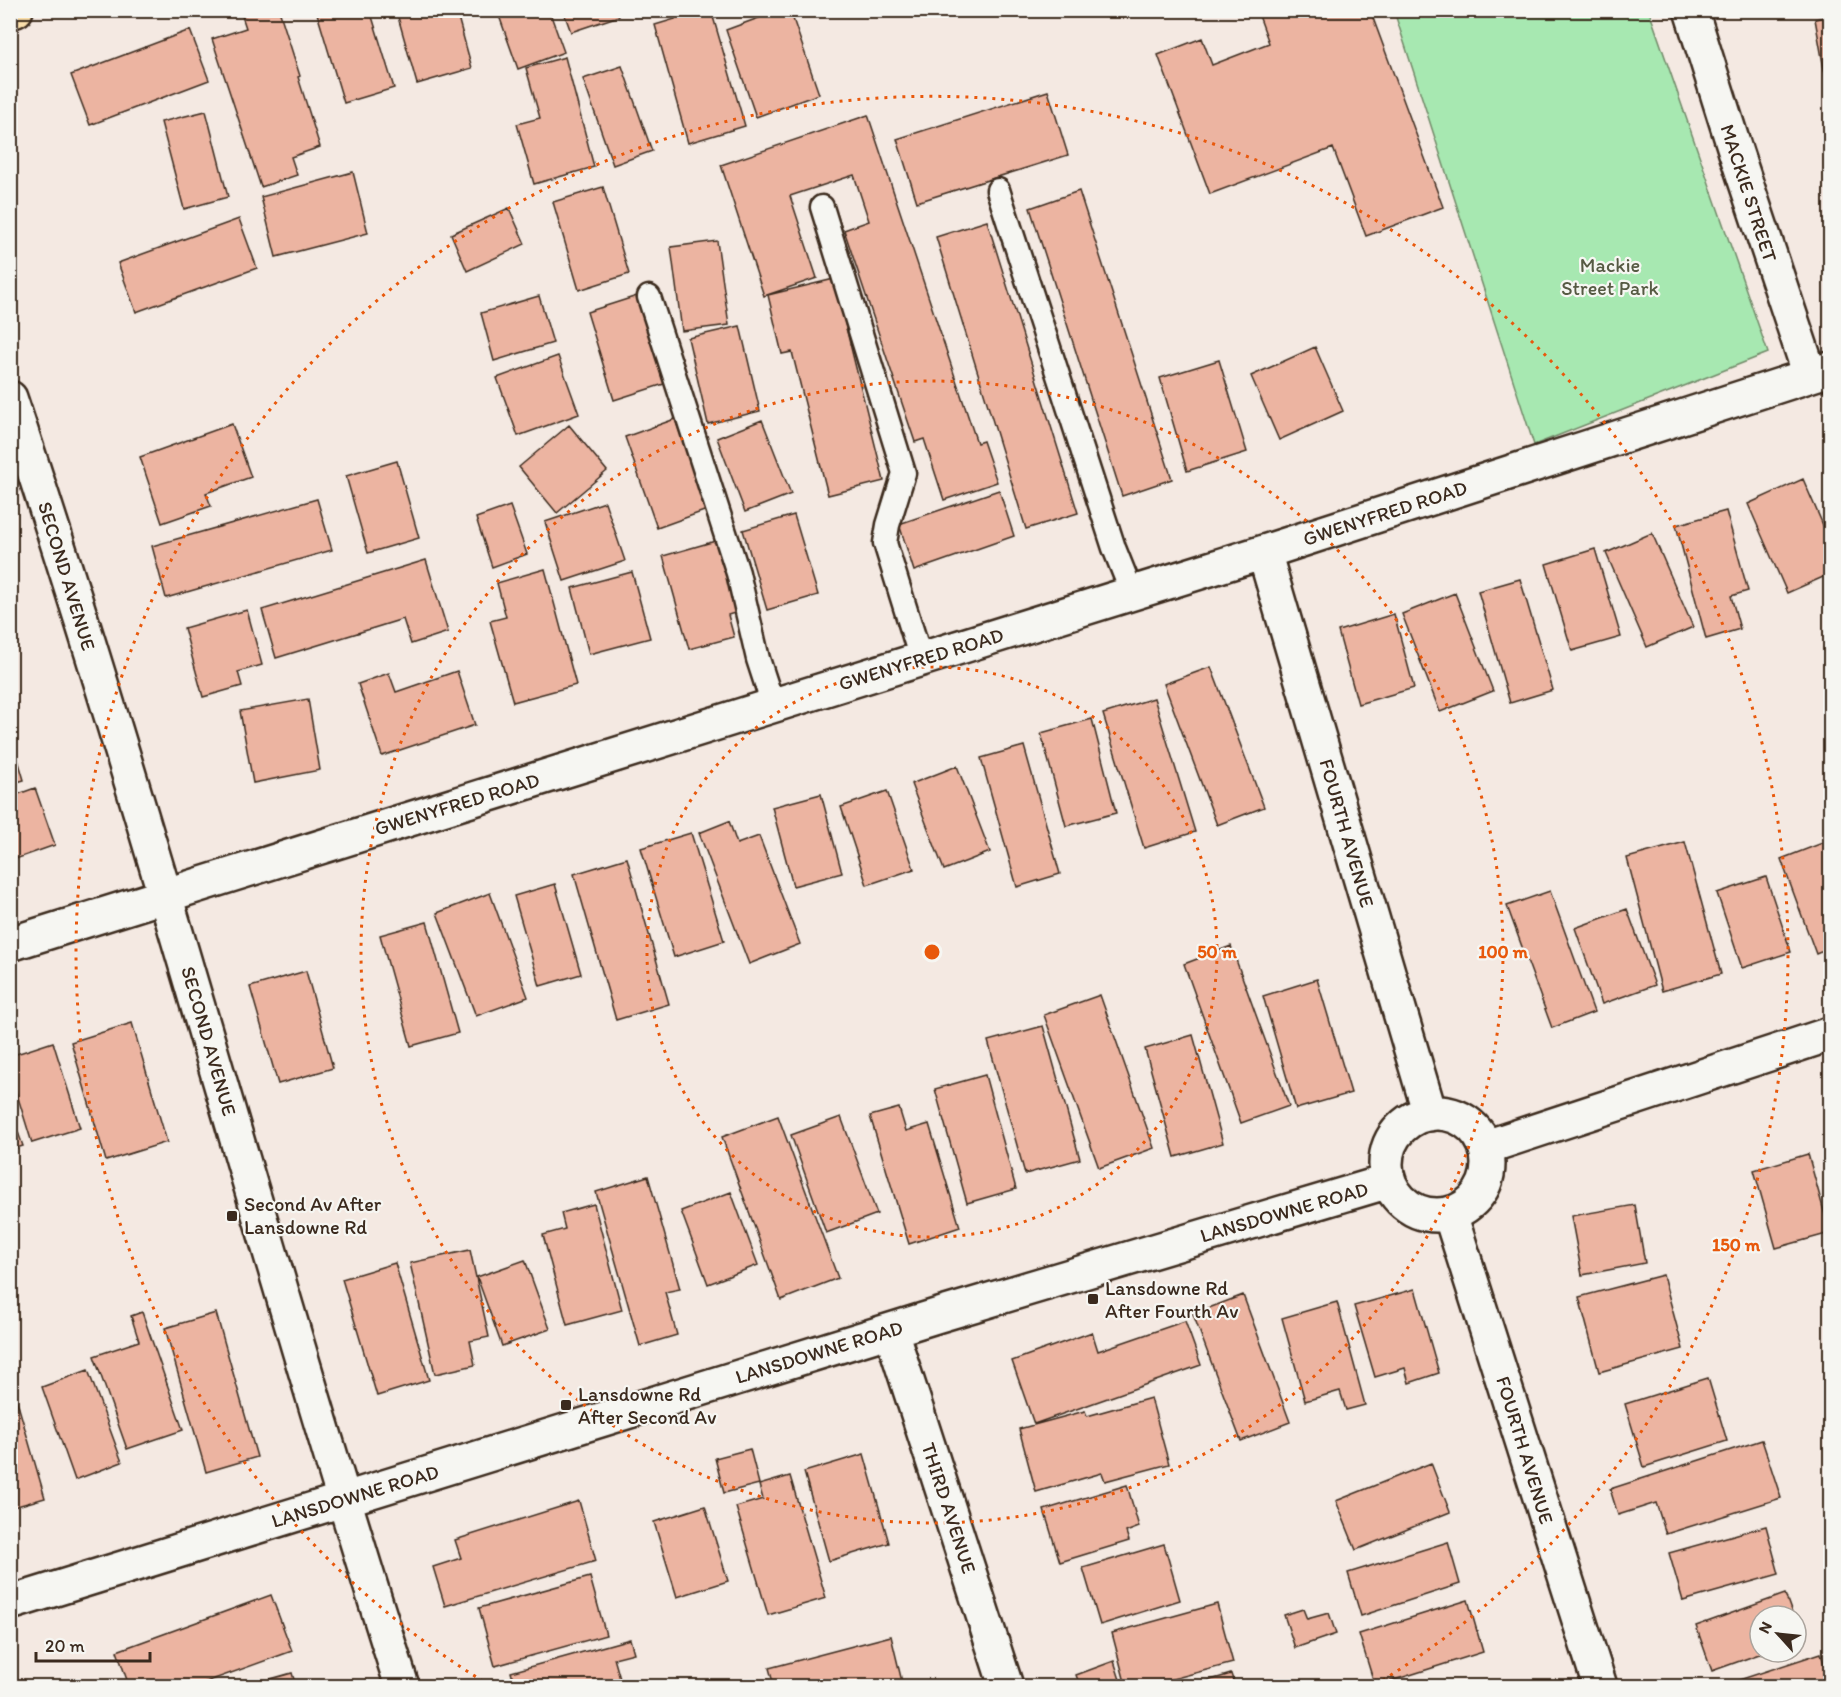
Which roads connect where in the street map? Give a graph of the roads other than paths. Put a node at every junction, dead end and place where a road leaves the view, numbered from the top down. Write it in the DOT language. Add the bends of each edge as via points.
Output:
graph roads {
  1 [pos="16,10"];
  2 [pos="1691,10"];
  3 [pos="10,12"];
  4 [pos="998,190"];
  5 [pos="822,207"];
  6 [pos="649,297"];
  7 [pos="1820,372"];
  8 [pos="10,398"];
  9 [pos="1264,552"];
  10 [pos="1132,593"];
  11 [pos="921,659"];
  12 [pos="773,705"];
  13 [pos="166,894"];
  14 [pos="10,944"];
  15 [pos="1830,1034"];
  16 [pos="1430,1114"];
  17 [pos="1486,1147"];
  18 [pos="1389,1181"];
  19 [pos="1450,1214"];
  20 [pos="891,1331"];
  21 [pos="345,1499"];
  22 [pos="10,1603"];
  23 [pos="402,1686"];
  24 [pos="1006,1686"];
  25 [pos="1600,1686"];
  1 -- 3 [label="main road"];
  2 -- 7 [label="street, MACKIE STREET" via="1733,144"];
  4 -- 10 [label="lane" via="1110,537"];
  5 -- 11 [label="lane" via="904,473 885,543"];
  6 -- 12 [label="lane" via="738,573"];
  7 -- 9 [label="street, GWENYFRED ROAD"];
  8 -- 13 [label="street, SECOND AVENUE"];
  9 -- 10 [label="street, GWENYFRED ROAD"];
  9 -- 16 [label="street, FOURTH AVENUE"];
  10 -- 11 [label="street, GWENYFRED ROAD"];
  11 -- 12 [label="street, GWENYFRED ROAD"];
  12 -- 13 [label="street, GWENYFRED ROAD"];
  13 -- 14 [label="street, GWENYFRED ROAD"];
  13 -- 21 [label="street, SECOND AVENUE"];
  15 -- 17 [label="street"];
  16 -- 17 [label="street" via="1448,1113 1464,1120 1478,1131"];
  16 -- 18 [label="street" via="1403,1126 1393,1137 1386,1167"];
  17 -- 19 [label="street" via="1486,1181 1466,1207"];
  18 -- 19 [label="street" via="1407,1206 1435,1216"];
  18 -- 20 [label="street, LANSDOWNE ROAD"];
  19 -- 25 [label="street, FOURTH AVENUE"];
  20 -- 21 [label="street, LANSDOWNE ROAD"];
  20 -- 24 [label="street, THIRD AVENUE"];
  21 -- 22 [label="street, LANSDOWNE ROAD"];
  21 -- 23 [label="street, SECOND AVENUE"];
}
